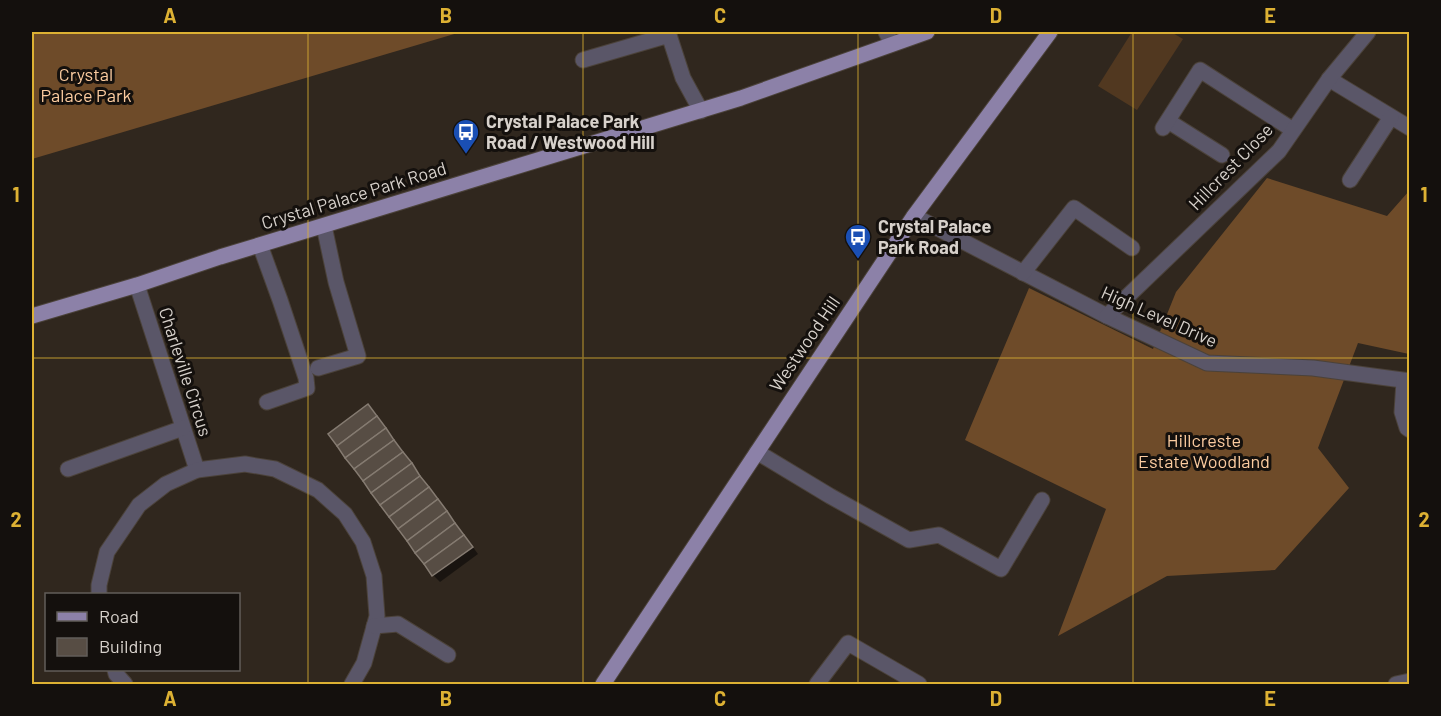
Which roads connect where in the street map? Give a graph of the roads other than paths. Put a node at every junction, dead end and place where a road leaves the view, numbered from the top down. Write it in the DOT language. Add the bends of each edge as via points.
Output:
graph roads {
  1 [pos="927,32"];
  2 [pos="1368,32"];
  3 [pos="1044,33"];
  4 [pos="889,38"];
  5 [pos="583,60"];
  6 [pos="1329,79"];
  7 [pos="701,111"];
  8 [pos="1391,117"];
  9 [pos="1410,128"];
  10 [pos="1293,130"];
  11 [pos="1222,155"];
  12 [pos="1350,180"];
  13 [pos="914,216"];
  14 [pos="324,226"];
  15 [pos="260,245"];
  16 [pos="1132,248"];
  17 [pos="1023,273"];
  18 [pos="137,285"];
  19 [pos="32,316"];
  20 [pos="1107,316"];
  21 [pos="318,368"];
  22 [pos="1407,381"];
  23 [pos="267,402"];
  24 [pos="183,428"];
  25 [pos="1410,430"];
  26 [pos="757,452"];
  27 [pos="68,469"];
  28 [pos="196,470"];
  29 [pos="1042,500"];
  30 [pos="99,593"];
  31 [pos="374,626"];
  32 [pos="448,656"];
  33 [pos="116,671"];
  34 [pos="1410,681"];
  35 [pos="125,684"];
  36 [pos="352,684"];
  37 [pos="603,684"];
  38 [pos="817,684"];
  39 [pos="919,684"];
  40 [pos="1396,684"];
  1 -- 4 [label="main road, Crystal Palace Park Road"];
  2 -- 6 [label="street, Hillcrest Close"];
  3 -- 13 [label="main road, Westwood Hill"];
  4 -- 7 [label="main road, Crystal Palace Park Road"];
  5 -- 7 [label="street" via="669,35 683,78"];
  6 -- 8 [label="street"];
  6 -- 10 [label="street, Hillcrest Close"];
  7 -- 14 [label="main road, Crystal Palace Park Road"];
  8 -- 9 [label="street"];
  8 -- 12 [label="street"];
  10 -- 11 [label="street" via="1200,70 1165,124"];
  10 -- 20 [label="street, Hillcrest Close" via="1279,151"];
  13 -- 17 [label="street, High Level Drive"];
  13 -- 26 [label="main road, Westwood Hill"];
  14 -- 15 [label="main road, Crystal Palace Park Road"];
  14 -- 21 [label="street" via="358,356"];
  15 -- 18 [label="main road, Crystal Palace Park Road"];
  15 -- 23 [label="street" via="307,388"];
  16 -- 17 [label="street" via="1074,208"];
  17 -- 20 [label="street, High Level Drive"];
  18 -- 19 [label="main road, Crystal Palace Park Road"];
  18 -- 24 [label="street, Charleville Circus"];
  20 -- 22 [label="street, High Level Drive" via="1207,363 1313,368"];
  22 -- 25 [label="street" via="1402,412"];
  24 -- 27 [label="street"];
  24 -- 28 [label="street, Charleville Circus"];
  26 -- 29 [label="street" via="909,540 939,535 1001,569"];
  26 -- 37 [label="main road, Westwood Hill"];
  28 -- 30 [label="street" via="166,484 139,505 107,552"];
  28 -- 31 [label="street" via="245,464 275,469 318,490 345,514 363,542 374,576"];
  31 -- 32 [label="street" via="398,624"];
  31 -- 36 [label="street" via="364,663"];
  33 -- 35 [label="street"];
  34 -- 40 [label="street"];
  38 -- 39 [label="street" via="848,643"];
}
